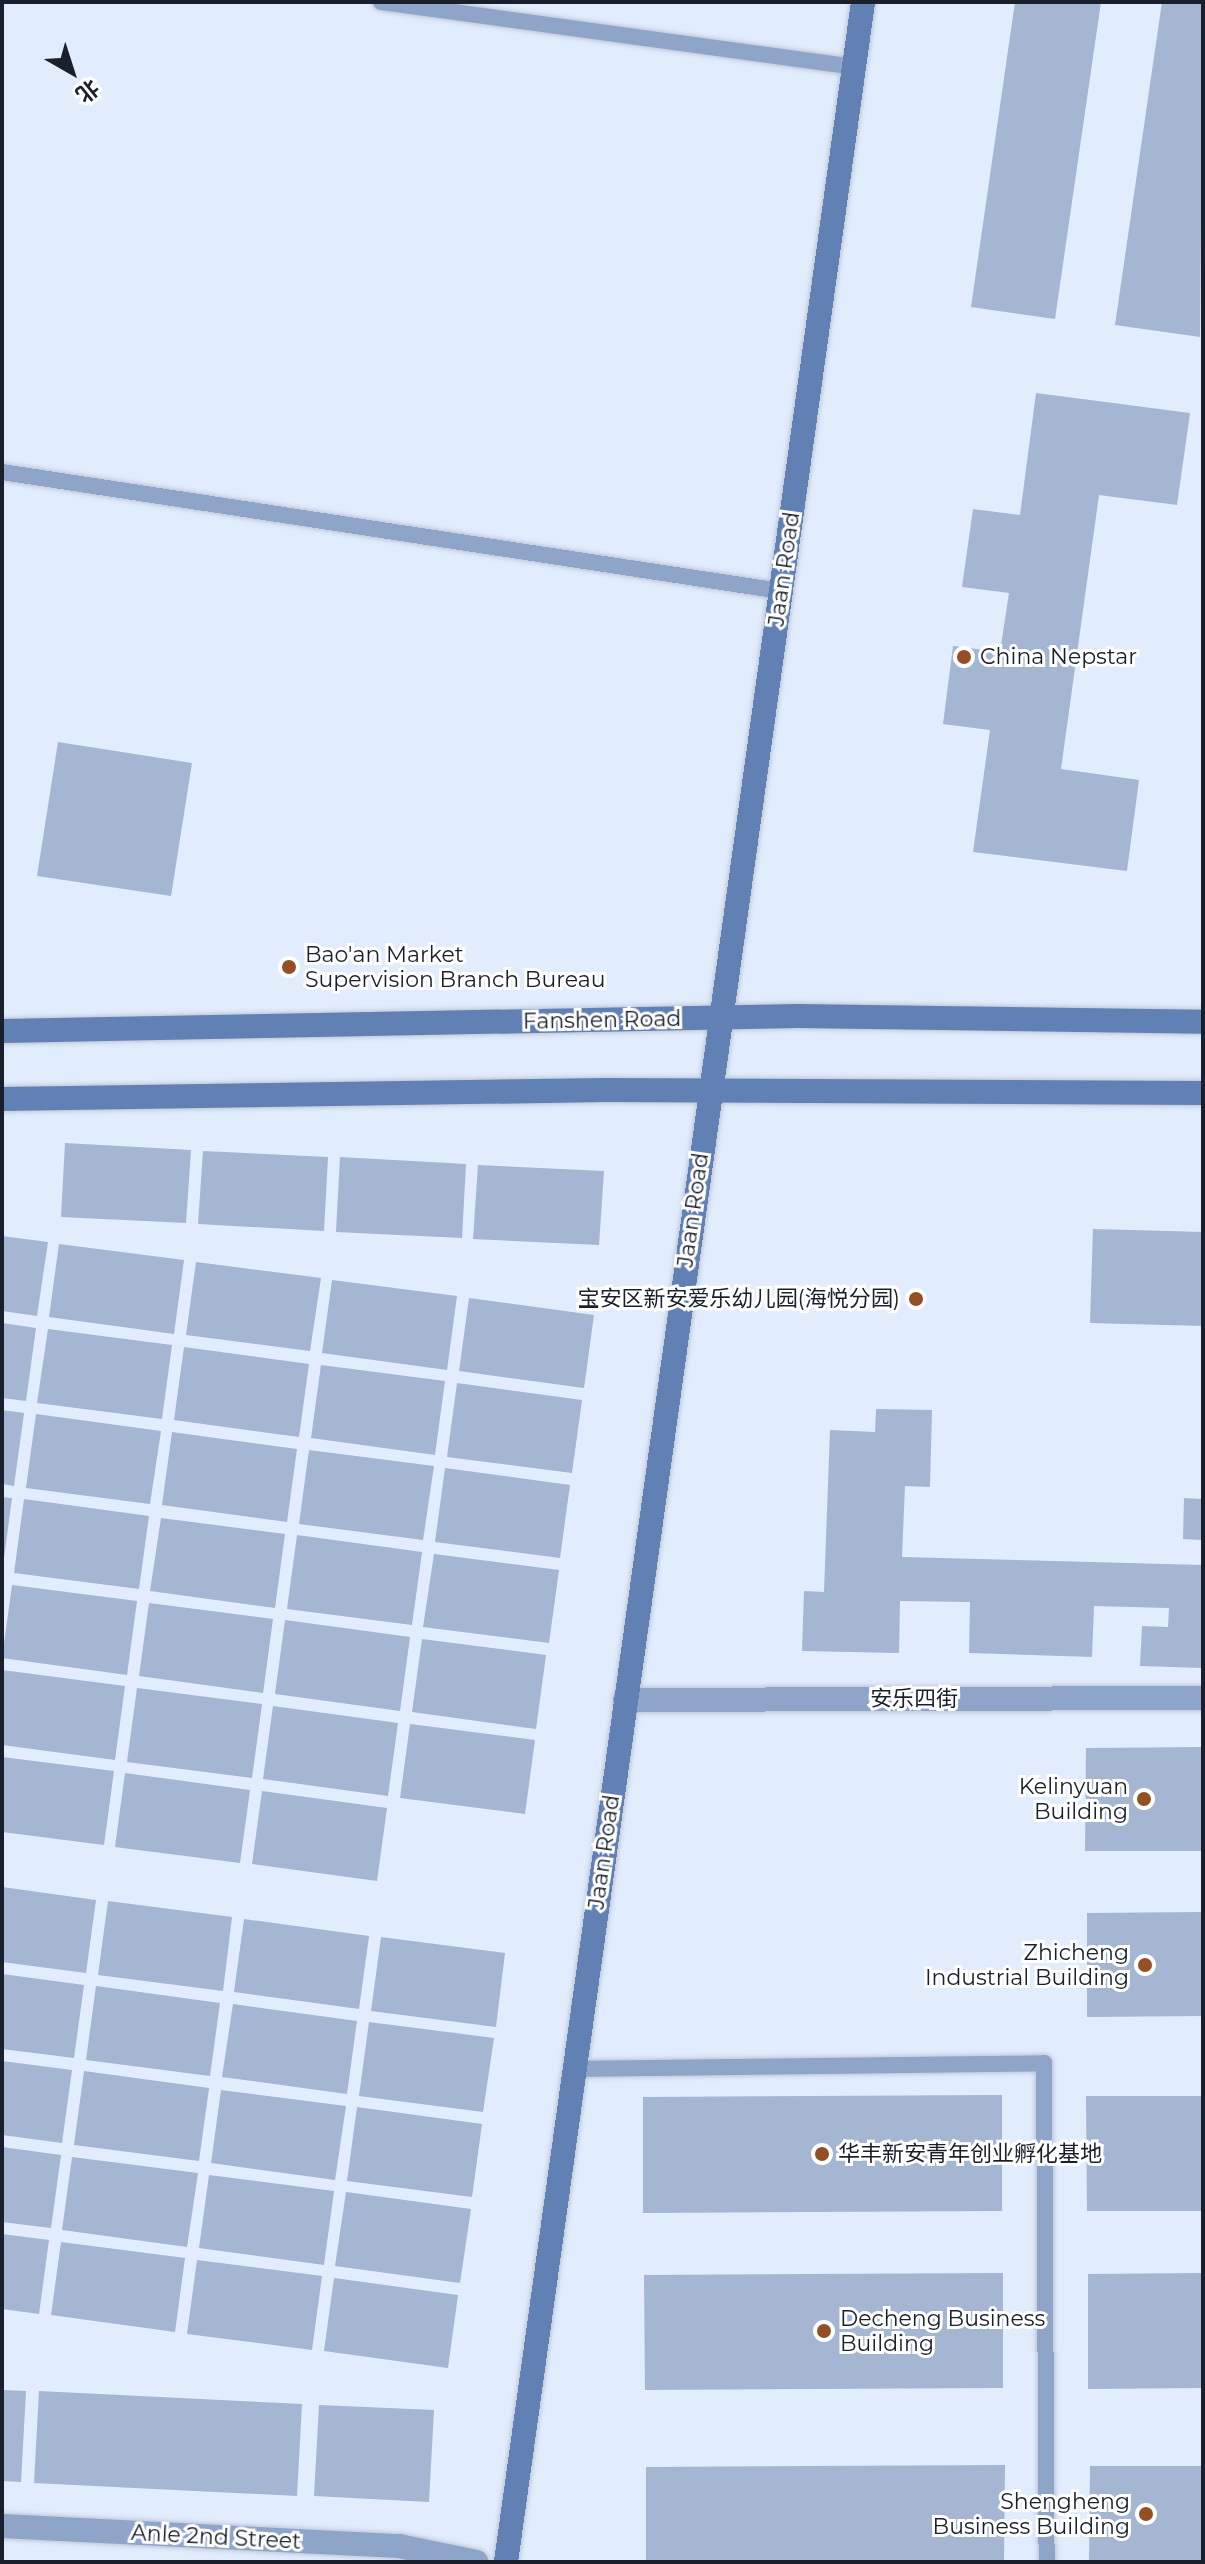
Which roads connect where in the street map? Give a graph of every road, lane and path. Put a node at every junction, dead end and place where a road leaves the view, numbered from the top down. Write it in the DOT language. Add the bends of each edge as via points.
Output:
graph roads {
  1 [pos="381,2"];
  2 [pos="863,2"];
  3 [pos="854,67"];
  4 [pos="2,472"];
  5 [pos="781,591"];
  6 [pos="721,1017"];
  7 [pos="1203,1022"];
  8 [pos="2,1031"];
  9 [pos="709,1090"];
  10 [pos="1203,1093"];
  11 [pos="2,1099"];
  12 [pos="1203,1698"];
  13 [pos="625,1700"];
  14 [pos="574,2069"];
  15 [pos="2,2526"];
  16 [pos="476,2562"];
  17 [pos="506,2562"];
  18 [pos="1047,2562"];
  1 -- 3 [label="lane"];
  2 -- 3 [label="street, Jaan Road"];
  3 -- 5 [label="street, Jaan Road"];
  4 -- 5 [label="lane"];
  5 -- 6 [label="street, Jaan Road"];
  6 -- 7 [label="street, Fanshen Road"];
  6 -- 8 [label="street, Fanshen Road"];
  6 -- 9 [label="street, Jaan Road"];
  9 -- 10 [label="street"];
  9 -- 11 [label="street"];
  9 -- 13 [label="street, Jaan Road"];
  12 -- 13 [label="street, 安乐四街"];
  13 -- 14 [label="street, Jaan Road"];
  14 -- 17 [label="street, Jaan Road"];
  14 -- 18 [label="lane" via="1044,2063"];
  15 -- 16 [label="street, Anle 2nd Street" via="399,2546"];
}
